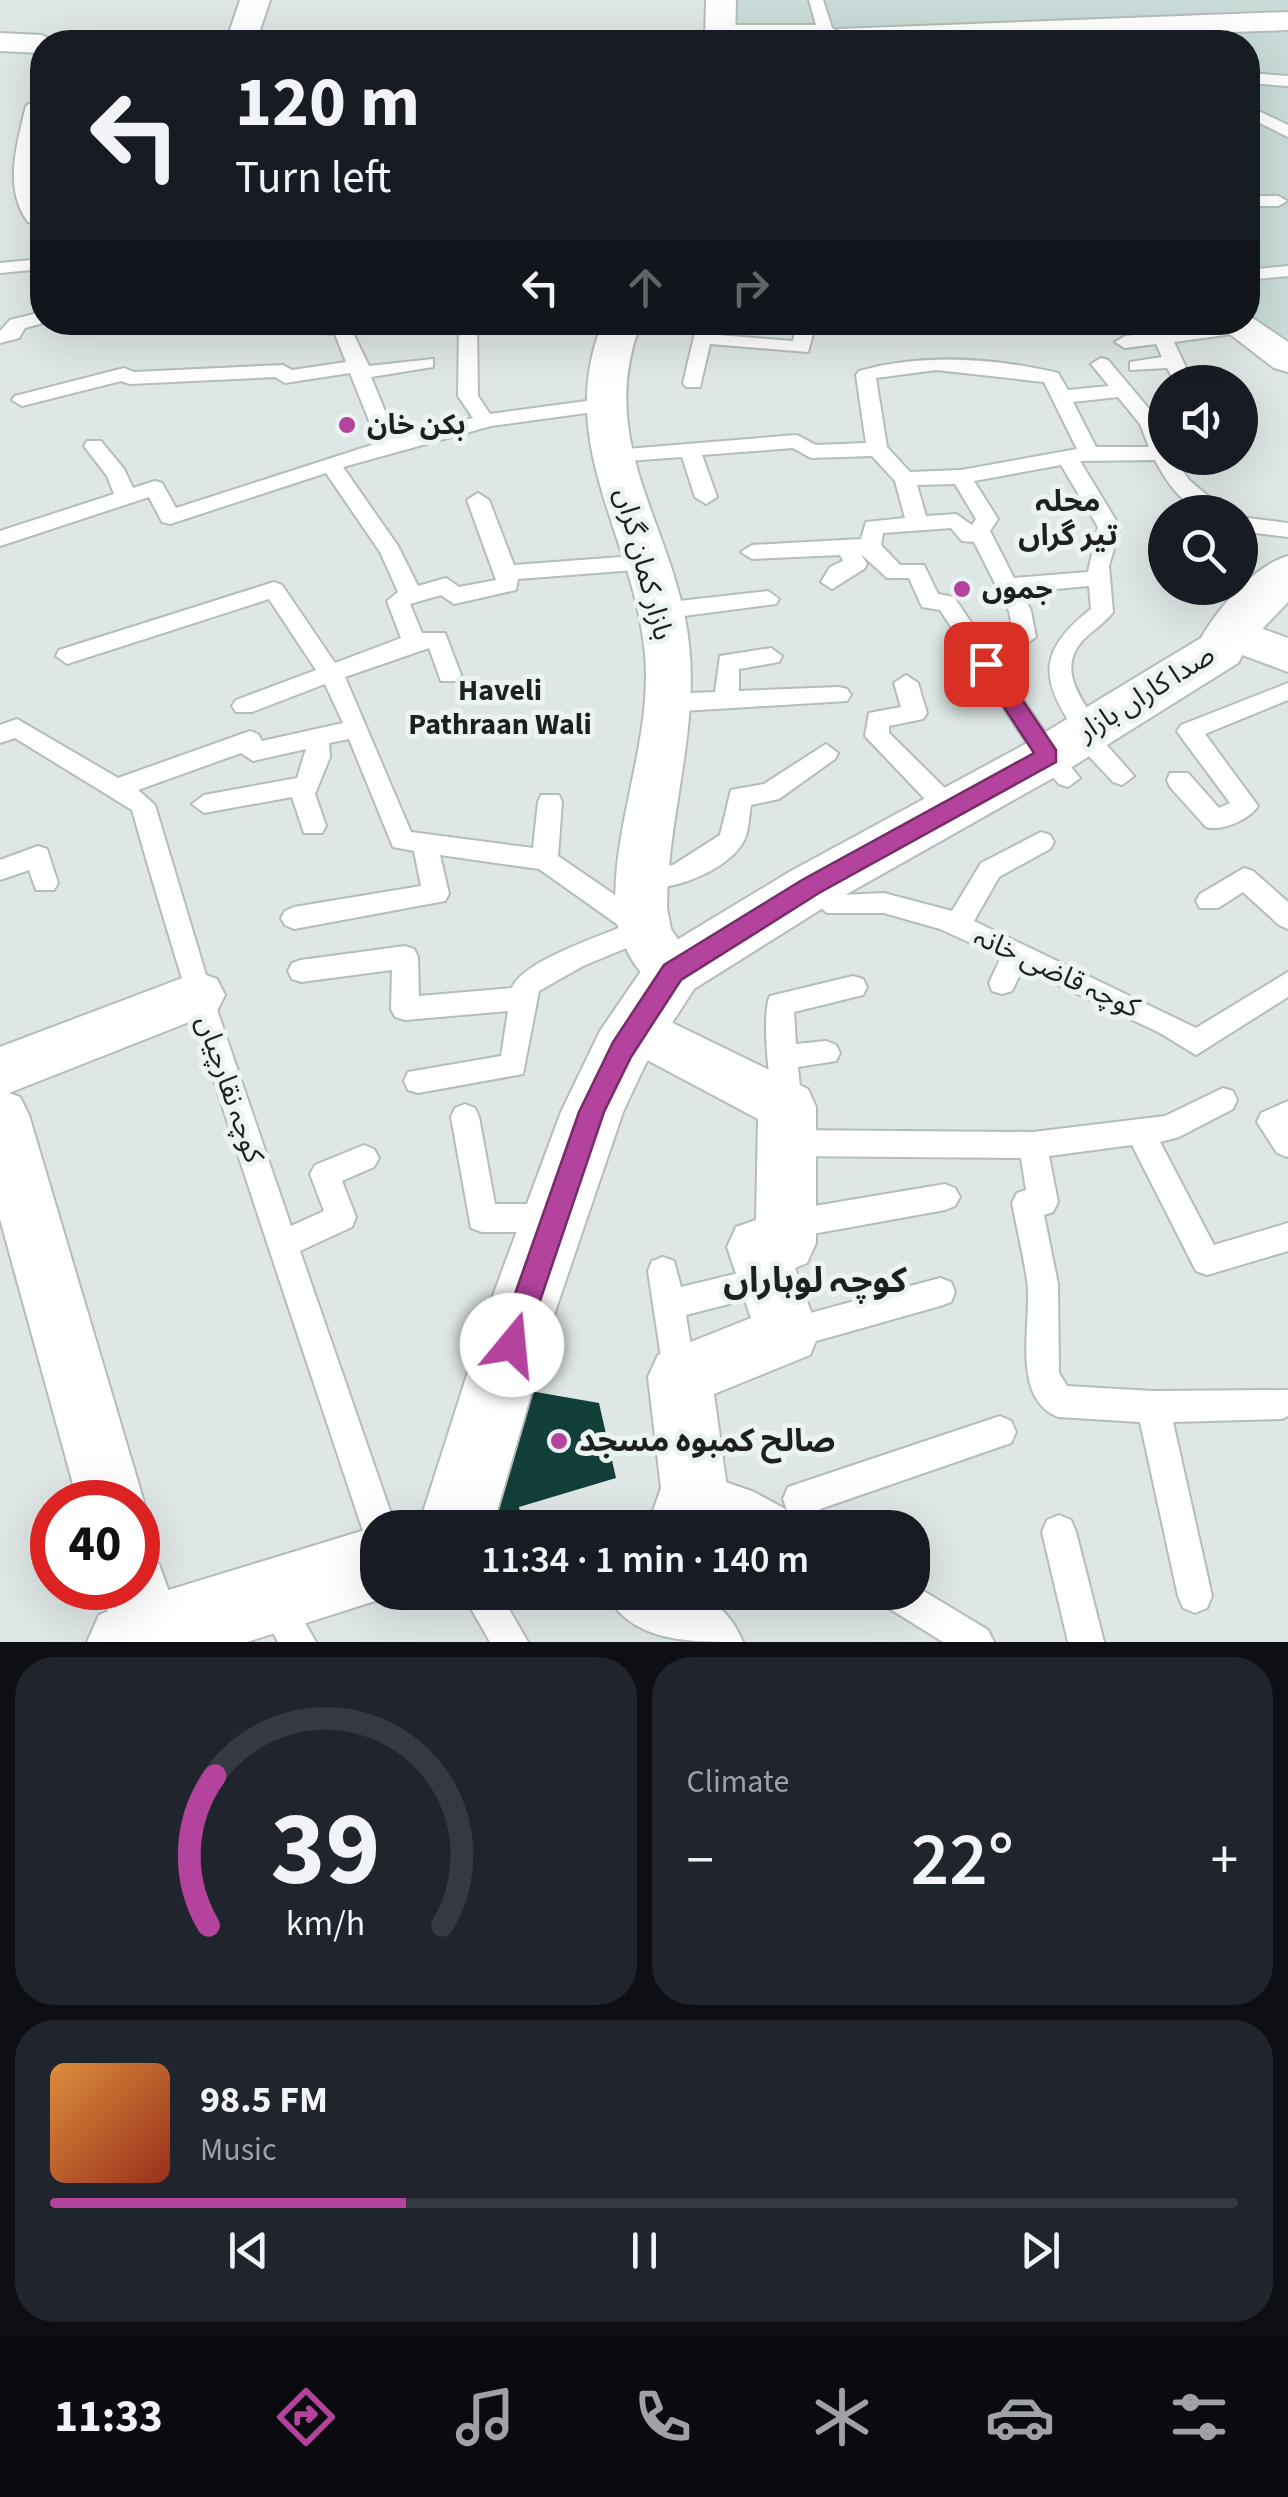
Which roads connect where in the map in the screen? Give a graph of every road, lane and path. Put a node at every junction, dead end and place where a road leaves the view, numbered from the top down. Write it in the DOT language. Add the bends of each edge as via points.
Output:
graph roads {
  1 [pos="255,0"];
  2 [pos="816,0"];
  3 [pos="1186,0"];
  4 [pos="1277,22"];
  5 [pos="720,24"];
  6 [pos="244,30"];
  7 [pos="776,30"];
  8 [pos="836,30"];
  9 [pos="1207,30"];
  10 [pos="1232,30"];
  11 [pos="0,42"];
  12 [pos="30,43"];
  13 [pos="1288,50"];
  14 [pos="1260,79"];
  15 [pos="1288,81"];
  16 [pos="30,116"];
  17 [pos="1260,118"];
  18 [pos="0,124"];
  19 [pos="1288,132"];
  20 [pos="1260,201"];
  21 [pos="1278,201"];
  22 [pos="30,265"];
  23 [pos="0,268"];
  24 [pos="1260,271"];
  25 [pos="1288,272"];
  26 [pos="30,321"];
  27 [pos="345,335"];
  28 [pos="468,335"];
  29 [pos="619,335"];
  30 [pos="804,335"];
  31 [pos="1179,335"];
  32 [pos="1252,335"];
  33 [pos="0,337"];
  34 [pos="1162,338"];
  35 [pos="1124,342"];
  36 [pos="1288,360"];
  37 [pos="1174,362"];
  38 [pos="426,363"];
  39 [pos="1101,364"];
  40 [pos="1176,365"];
  41 [pos="1137,366"];
  42 [pos="360,369"];
  43 [pos="693,383"];
  44 [pos="1122,391"];
  45 [pos="1060,397"];
  46 [pos="22,400"];
  47 [pos="600,406"];
  48 [pos="1148,414"];
  49 [pos="484,420"];
  50 [pos="94,446"];
  51 [pos="390,448"];
  52 [pos="690,449"];
  53 [pos="877,449"];
  54 [pos="1148,454"];
  55 [pos="1078,455"];
  56 [pos="614,456"];
  57 [pos="332,466"];
  58 [pos="1173,475"];
  59 [pos="960,477"];
  60 [pos="904,480"];
  61 [pos="1188,495"];
  62 [pos="126,498"];
  63 [pos="706,498"];
  64 [pos="478,500"];
  65 [pos="917,524"];
  66 [pos="1258,526"];
  67 [pos="979,530"];
  68 [pos="1288,530"];
  69 [pos="0,539"];
  70 [pos="858,547"];
  71 [pos="752,552"];
  72 [pos="648,562"];
  73 [pos="1288,572"];
  74 [pos="506,574"];
  75 [pos="1099,578"];
  76 [pos="832,582"];
  77 [pos="1008,586"];
  78 [pos="411,595"];
  79 [pos="768,599"];
  80 [pos="661,612"];
  81 [pos="1025,637"];
  82 [pos="414,642"];
  83 [pos="1269,651"];
  84 [pos="67,656"];
  85 [pos="771,656"];
  86 [pos="329,674"];
  87 [pos="449,675"];
  88 [pos="906,684"];
  89 [pos="1288,692"];
  90 [pos="839,694"];
  91 [pos="727,700"];
  92 [pos="667,703"];
  93 [pos="244,706"];
  94 [pos="357,728"];
  95 [pos="0,734"];
  96 [pos="317,738"];
  97 [pos="1071,749"];
  98 [pos="826,753"];
  99 [pos="1122,776"];
  100 [pos="1180,780"];
  101 [pos="307,786"];
  102 [pos="115,789"];
  103 [pos="550,802"];
  104 [pos="204,804"];
  105 [pos="951,810"];
  106 [pos="314,826"];
  107 [pos="1041,842"];
  108 [pos="425,843"];
  109 [pos="545,860"];
  110 [pos="0,870"];
  111 [pos="45,883"];
  112 [pos="810,887"];
  113 [pos="1209,901"];
  114 [pos="294,918"];
  115 [pos="1288,918"];
  116 [pos="958,926"];
  117 [pos="653,927"];
  118 [pos="1016,953"];
  119 [pos="301,970"];
  120 [pos="1002,983"];
  121 [pos="1288,983"];
  122 [pos="853,986"];
  123 [pos="198,994"];
  124 [pos="524,998"];
  125 [pos="636,1028"];
  126 [pos="826,1053"];
  127 [pos="0,1072"];
  128 [pos="418,1081"];
  129 [pos="1223,1100"];
  130 [pos="785,1102"];
  131 [pos="0,1115"];
  132 [pos="465,1117"];
  133 [pos="1138,1131"];
  134 [pos="1033,1146"];
  135 [pos="364,1158"];
  136 [pos="946,1197"];
  137 [pos="554,1218"];
  138 [pos="1288,1236"];
  139 [pos="282,1245"];
  140 [pos="782,1270"];
  141 [pos="664,1271"];
  142 [pos="940,1292"];
  143 [pos="668,1305"];
  144 [pos="680,1378"];
  145 [pos="1282,1404"];
  146 [pos="1153,1407"];
  147 [pos="1000,1432"];
  148 [pos="105,1480"];
  149 [pos="687,1508"];
  150 [pos="372,1510"];
  151 [pos="469,1510"];
  152 [pos="756,1510"];
  153 [pos="804,1510"];
  154 [pos="1060,1532"];
  155 [pos="360,1575"];
  156 [pos="1195,1596"];
  157 [pos="489,1610"];
  158 [pos="924,1610"];
  159 [pos="284,1619"];
  160 [pos="140,1627"];
  161 [pos="510,1642"];
  162 [pos="976,1642"];
  163 [pos="1086,1642"];
  1 -- 6 [label="street"];
  2 -- 8 [label="lane"];
  3 -- 9 [label="street"];
  4 -- 10 [label="street"];
  4 -- 13 [label="street"];
  5 -- 7 [label="lane"];
  11 -- 12 [label="street"];
  14 -- 15 [label="lane"];
  16 -- 18 [label="street"];
  17 -- 19 [label="lane"];
  20 -- 21 [label="lane"];
  22 -- 23 [label="lane"];
  24 -- 25 [label="lane"];
  26 -- 33 [label="lane"];
  27 -- 42 [label="lane"];
  28 -- 49 [label="lane" via="468,396"];
  29 -- 47 [label="street"];
  30 -- 43 [label="lane" via="801,348 702,338"];
  31 -- 34 [label="lane"];
  32 -- 36 [label="street"];
  34 -- 35 [label="lane"];
  34 -- 37 [label="lane"];
  37 -- 40 [label="lane"];
  37 -- 41 [label="lane"];
  38 -- 42 [label="lane"];
  39 -- 44 [label="lane"];
  42 -- 46 [label="lane" via="285,376 124,374"];
  42 -- 51 [label="lane"];
  44 -- 45 [label="lane"];
  44 -- 48 [label="lane"];
  45 -- 53 [label="lane" via="1052,377 954,362 886,368 866,374"];
  45 -- 55 [label="lane"];
  47 -- 49 [label="lane"];
  47 -- 56 [label="street, بازار کمان گراں"];
  49 -- 51 [label="lane"];
  50 -- 62 [label="lane"];
  51 -- 57 [label="lane"];
  52 -- 53 [label="lane" via="797,441 811,452"];
  52 -- 56 [label="lane"];
  52 -- 63 [label="lane"];
  53 -- 60 [label="lane"];
  54 -- 55 [label="lane"];
  55 -- 59 [label="lane"];
  55 -- 75 [label="lane" via="1108,527"];
  56 -- 72 [label="street, بازار کمان گراں"];
  57 -- 62 [label="lane" via="170,518 155,488"];
  57 -- 78 [label="lane" via="390,551"];
  58 -- 61 [label="lane"];
  59 -- 60 [label="lane"];
  59 -- 67 [label="lane" via="987,520"];
  60 -- 65 [label="lane"];
  62 -- 69 [label="lane"];
  64 -- 74 [label="lane"];
  65 -- 67 [label="lane" via="956,521 970,536"];
  65 -- 70 [label="lane" via="874,526"];
  66 -- 68 [label="lane"];
  67 -- 77 [label="lane"];
  70 -- 71 [label="lane"];
  70 -- 76 [label="lane" via="856,564"];
  70 -- 97 [label="lane" via="895,573 916,570 930,602 946,602"];
  72 -- 74 [label="lane"];
  72 -- 80 [label="street, بازار کمان گراں"];
  73 -- 83 [label="street, صدا کاراں بازار"];
  74 -- 78 [label="lane" via="508,585 454,596 446,586"];
  75 -- 77 [label="lane"];
  75 -- 97 [label="lane" via="1102,612 1063,650 1058,668"];
  77 -- 81 [label="lane"];
  78 -- 82 [label="lane" via="398,601"];
  79 -- 80 [label="lane"];
  80 -- 92 [label="street, بازار کمان گراں"];
  82 -- 86 [label="lane"];
  82 -- 87 [label="lane" via="436,639"];
  83 -- 97 [label="street, صدا کاراں بازار" via="1220,650"];
  84 -- 86 [label="lane" via="274,590"];
  85 -- 91 [label="lane" via="728,662"];
  86 -- 93 [label="lane"];
  86 -- 94 [label="lane"];
  88 -- 105 [label="lane" via="915,714 876,718 878,736"];
  89 -- 100 [label="lane" via="1190,731 1246,806 1215,820"];
  90 -- 91 [label="lane"];
  91 -- 92 [label="lane"];
  92 -- 117 [label="street, بازار کمان گراں"];
  94 -- 96 [label="lane"];
  94 -- 108 [label="lane" via="402,840"];
  95 -- 102 [label="lane, کوچہ نقارچیاں" via="17,728"];
  96 -- 101 [label="lane"];
  96 -- 102 [label="lane" via="252,752 250,740"];
  97 -- 99 [label="lane"];
  97 -- 105 [label="street, صدا کاراں بازار"];
  98 -- 117 [label="lane" via="770,792 740,797 732,840 673,880"];
  101 -- 104 [label="lane"];
  101 -- 106 [label="lane"];
  102 -- 123 [label="lane, کوچہ نقارچیاں" via="143,805"];
  103 -- 109 [label="lane"];
  105 -- 112 [label="street, صدا کاراں بازار"];
  107 -- 116 [label="lane" via="990,870"];
  108 -- 109 [label="lane"];
  108 -- 114 [label="lane" via="436,894"];
  109 -- 117 [label="lane"];
  110 -- 111 [label="lane" via="38,856"];
  112 -- 116 [label="lane, کوچہ قاضی خانہ" via="836,906 884,904"];
  112 -- 117 [label="street, صدا کاراں بازار"];
  113 -- 115 [label="lane" via="1244,878"];
  116 -- 118 [label="lane, کوچہ قاضی خانہ"];
  117 -- 124 [label="lane" via="574,958 526,985"];
  117 -- 125 [label="street, صدا کاراں بازار"];
  118 -- 120 [label="lane"];
  118 -- 121 [label="lane, کوچہ قاضی خانہ" via="1196,1043"];
  119 -- 124 [label="lane" via="405,956 405,1009"];
  122 -- 130 [label="lane" via="780,1004"];
  123 -- 127 [label="street"];
  123 -- 139 [label="lane, کوچہ نقارچیاں"];
  124 -- 128 [label="lane" via="513,1066"];
  125 -- 130 [label="street"];
  125 -- 137 [label="street, صدا کاراں بازار" via="592,1112"];
  126 -- 130 [label="lane"];
  129 -- 133 [label="lane" via="1169,1128"];
  130 -- 134 [label="lane"];
  130 -- 140 [label="street"];
  131 -- 148 [label="street"];
  132 -- 137 [label="lane" via="482,1218"];
  133 -- 134 [label="lane"];
  133 -- 138 [label="lane" via="1207,1261"];
  134 -- 146 [label="lane" via="1043,1202 1027,1203 1043,1284 1042,1376 1058,1400"];
  135 -- 139 [label="lane" via="325,1174 340,1217"];
  136 -- 140 [label="lane"];
  137 -- 151 [label="street, صدا کاراں بازار"];
  139 -- 150 [label="lane, کوچہ نقارچیاں"];
  140 -- 142 [label="lane"];
  140 -- 143 [label="lane"];
  140 -- 144 [label="street"];
  141 -- 143 [label="lane"];
  143 -- 144 [label="lane"];
  144 -- 149 [label="street"];
  145 -- 146 [label="lane"];
  146 -- 156 [label="lane"];
  147 -- 153 [label="lane" via="800,1499"];
  149 -- 152 [label="lane"];
  154 -- 163 [label="lane"];
  155 -- 159 [label="street"];
  157 -- 161 [label="lane"];
  158 -- 162 [label="lane"];
  159 -- 160 [label="street"];
}
